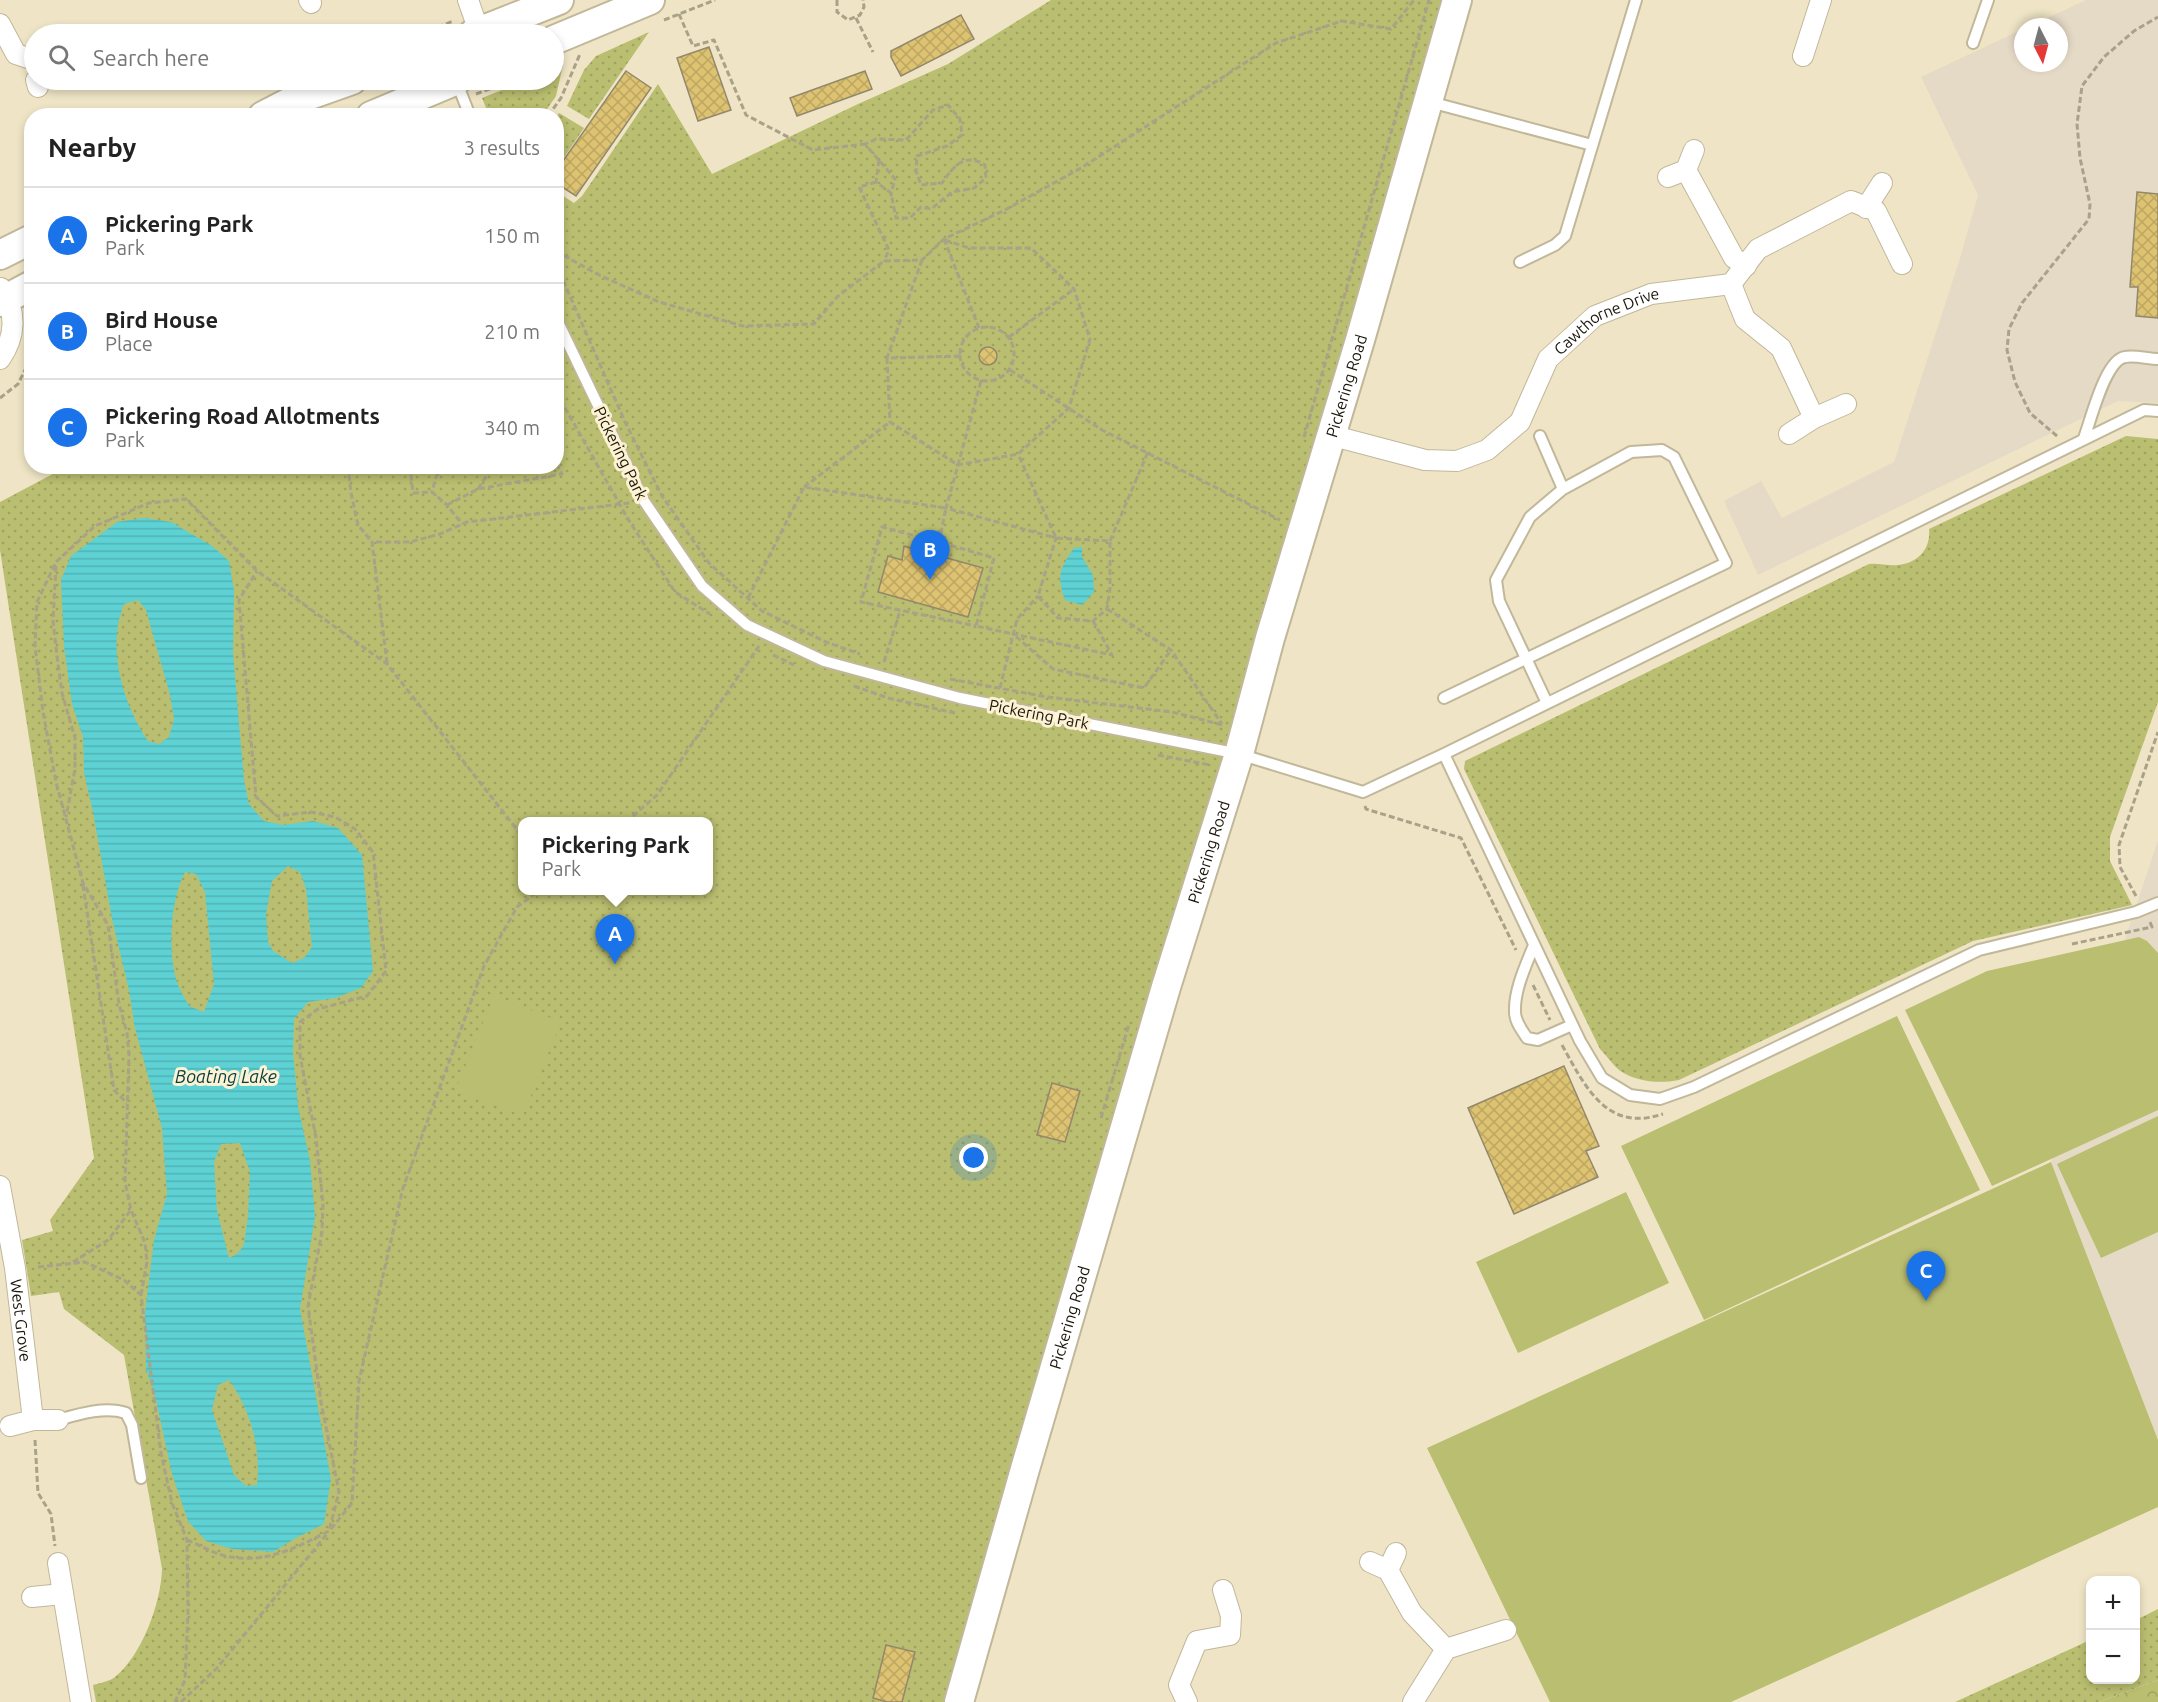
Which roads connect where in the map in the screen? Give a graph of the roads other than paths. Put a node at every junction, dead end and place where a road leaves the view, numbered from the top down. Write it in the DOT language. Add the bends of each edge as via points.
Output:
graph roads {
  1 [pos="468,0"];
  2 [pos="559,0"];
  3 [pos="650,0"];
  4 [pos="1457,0"];
  5 [pos="1636,0"];
  6 [pos="1821,0"];
  7 [pos="1988,0"];
  8 [pos="0,24"];
  9 [pos="474,24"];
  10 [pos="501,24"];
  11 [pos="564,36"];
  12 [pos="1973,43"];
  13 [pos="1803,56"];
  14 [pos="24,61"];
  15 [pos="324,90"];
  16 [pos="444,90"];
  17 [pos="463,90"];
  18 [pos="1428,102"];
  19 [pos="278,108"];
  20 [pos="393,108"];
  21 [pos="468,108"];
  22 [pos="1592,145"];
  23 [pos="1694,150"];
  24 [pos="1686,170"];
  25 [pos="1668,177"];
  26 [pos="1882,183"];
  27 [pos="1866,208"];
  28 [pos="24,242"];
  29 [pos="0,255"];
  30 [pos="1520,262"];
  31 [pos="1902,264"];
  32 [pos="1746,266"];
  33 [pos="1731,284"];
  34 [pos="10,293"];
  35 [pos="564,335"];
  36 [pos="0,359"];
  37 [pos="2158,359"];
  38 [pos="1846,404"];
  39 [pos="2158,411"];
  40 [pos="1814,418"];
  41 [pos="1789,434"];
  42 [pos="1540,436"];
  43 [pos="1317,438"];
  44 [pos="2084,438"];
  45 [pos="1563,489"];
  46 [pos="1525,658"];
  47 [pos="1444,698"];
  48 [pos="1546,703"];
  49 [pos="1239,754"];
  50 [pos="1444,754"];
  51 [pos="2158,903"];
  52 [pos="1534,945"];
  53 [pos="1572,1025"];
  54 [pos="0,1186"];
  55 [pos="7,1270"];
  56 [pos="33,1420"];
  57 [pos="58,1420"];
  58 [pos="10,1426"];
  59 [pos="141,1479"];
  60 [pos="1370,1562"];
  61 [pos="58,1563"];
  62 [pos="1223,1590"];
  63 [pos="63,1594"];
  64 [pos="32,1597"];
  65 [pos="1506,1630"];
  66 [pos="1446,1649"];
  67 [pos="81,1702"];
  68 [pos="959,1702"];
  69 [pos="1187,1702"];
  70 [pos="1413,1702"];
  1 -- 9 [label="street"];
  2 -- 10 [label="street"];
  3 -- 11 [label="street"];
  4 -- 18 [label="street, Pickering Road"];
  5 -- 22 [label="lane"];
  6 -- 13 [label="street"];
  7 -- 12 [label="lane"];
  8 -- 14 [label="street"];
  15 -- 19 [label="street"];
  16 -- 20 [label="street"];
  17 -- 21 [label="lane"];
  18 -- 22 [label="lane"];
  18 -- 43 [label="street, Pickering Road" via="1360,340"];
  22 -- 30 [label="lane" via="1565,236"];
  23 -- 24 [label="street"];
  24 -- 25 [label="street"];
  24 -- 32 [label="street" via="1734,258"];
  26 -- 27 [label="street"];
  27 -- 31 [label="street" via="1876,211"];
  27 -- 32 [label="street" via="1851,201 1758,249"];
  28 -- 29 [label="street"];
  32 -- 33 [label="street"];
  33 -- 40 [label="street" via="1745,319 1781,348"];
  33 -- 43 [label="street, Cawthorne Drive" via="1652,294 1595,316 1548,359 1520,422 1487,450 1457,461 1425,460"];
  34 -- 36 [label="street" via="14,332"];
  35 -- 49 [label="lane, Pickering Park" via="644,501 702,586 747,626 825,661 960,698"];
  37 -- 44 [label="lane" via="2124,357 2114,362"];
  38 -- 40 [label="street"];
  39 -- 44 [label="lane" via="2144,410"];
  40 -- 41 [label="street"];
  42 -- 45 [label="lane"];
  43 -- 49 [label="street, Pickering Road"];
  44 -- 48 [label="lane"];
  45 -- 46 [label="lane" via="1530,517 1496,580 1499,601"];
  45 -- 46 [label="lane" via="1631,452 1662,450 1674,457 1726,563"];
  46 -- 47 [label="lane"];
  46 -- 48 [label="lane"];
  48 -- 50 [label="lane"];
  49 -- 50 [label="lane, Pickering Park" via="1363,792"];
  49 -- 68 [label="street, Pickering Road" via="1166,987"];
  50 -- 52 [label="lane"];
  51 -- 53 [label="lane" via="1978,950 1694,1087 1660,1099 1630,1095 1602,1078"];
  52 -- 53 [label="lane"];
  52 -- 53 [label="lane" via="1524,968 1515,1011 1518,1025 1527,1038 1538,1040"];
  54 -- 55 [label="street, West Grove"];
  55 -- 56 [label="street, West Grove"];
  56 -- 57 [label="street"];
  56 -- 58 [label="street"];
  57 -- 59 [label="lane" via="102,1411 126,1413 132,1425"];
  60 -- 66 [label="street" via="1392,1562 1412,1613"];
  61 -- 63 [label="street"];
  62 -- 69 [label="street" via="1231,1616 1230,1635 1197,1641 1179,1685"];
  63 -- 64 [label="street"];
  63 -- 67 [label="street"];
  65 -- 66 [label="street"];
  66 -- 70 [label="street"];
}
